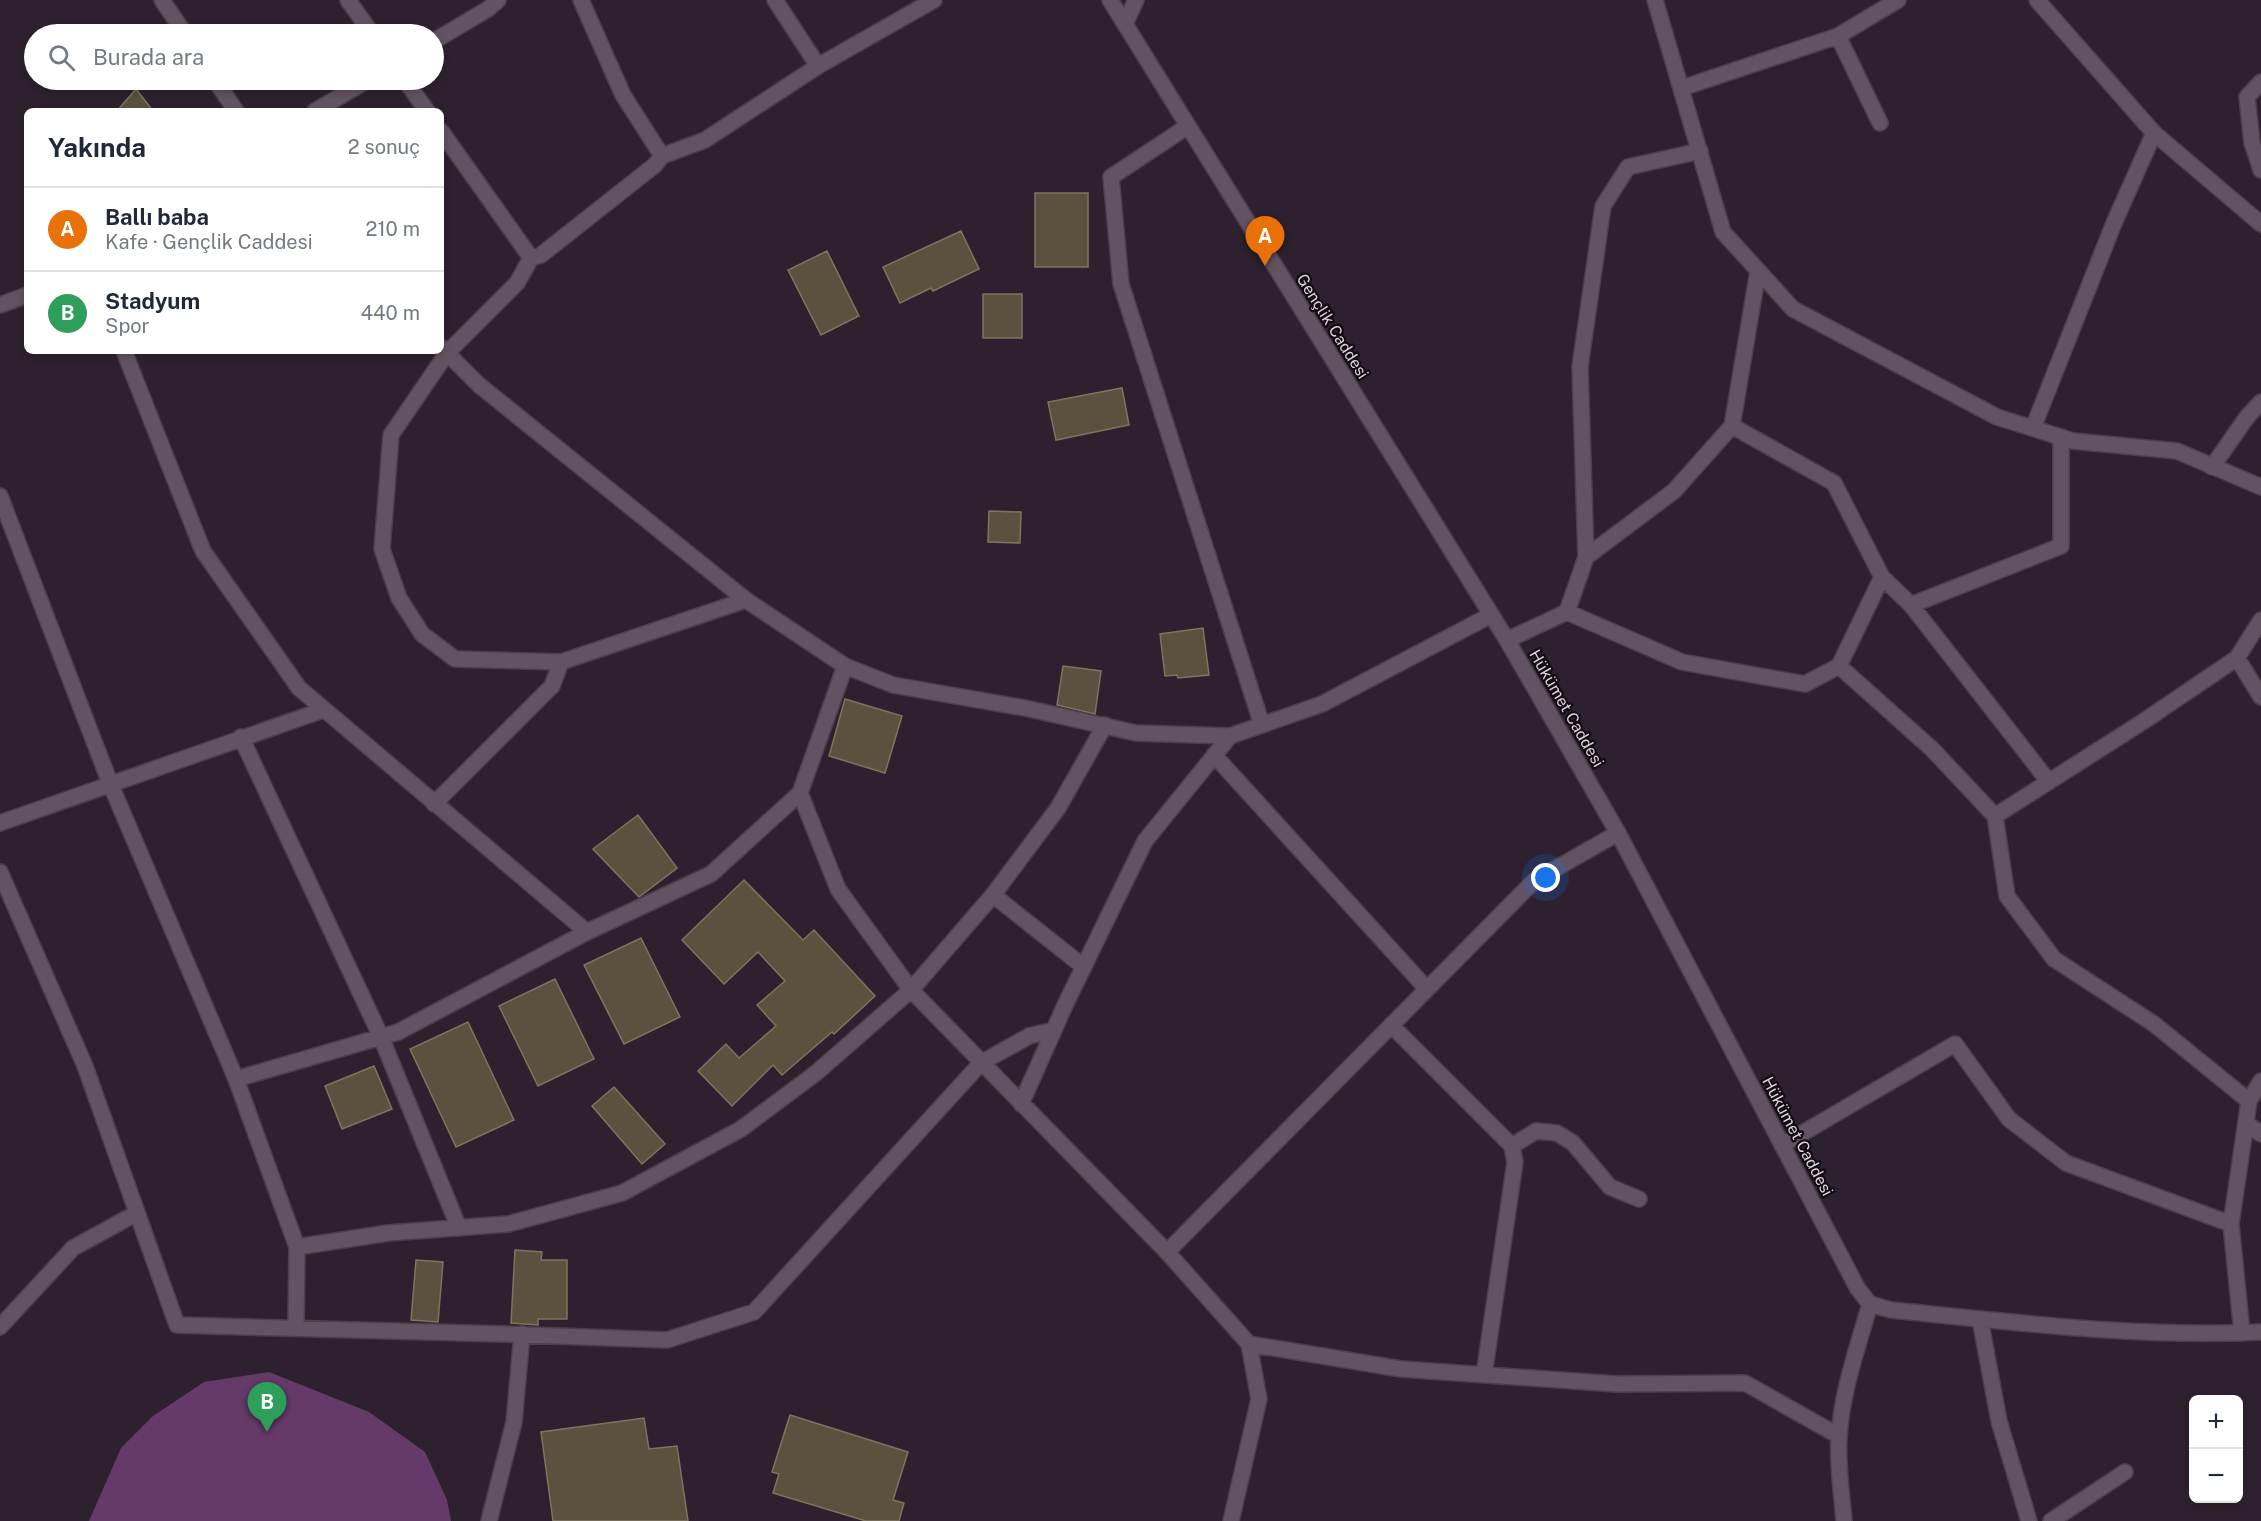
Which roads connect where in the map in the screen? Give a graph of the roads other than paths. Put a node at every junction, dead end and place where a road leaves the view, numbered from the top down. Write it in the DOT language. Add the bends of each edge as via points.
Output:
graph roads {
  1 [pos="162,0"];
  2 [pos="348,0"];
  3 [pos="498,0"];
  4 [pos="581,0"];
  5 [pos="775,0"];
  6 [pos="934,0"];
  7 [pos="1110,0"];
  8 [pos="1136,0"];
  9 [pos="1655,0"];
  10 [pos="1898,0"];
  11 [pos="2037,0"];
  12 [pos="178,24"];
  13 [pos="365,24"];
  14 [pos="1125,24"];
  15 [pos="444,35"];
  16 [pos="1838,36"];
  17 [pos="818,66"];
  18 [pos="2261,82"];
  19 [pos="1682,88"];
  20 [pos="222,90"];
  21 [pos="351,90"];
  22 [pos="412,90"];
  23 [pos="234,108"];
  24 [pos="320,108"];
  25 [pos="425,108"];
  26 [pos="1880,123"];
  27 [pos="1188,126"];
  28 [pos="2154,133"];
  29 [pos="444,135"];
  30 [pos="1700,152"];
  31 [pos="662,156"];
  32 [pos="2261,170"];
  33 [pos="2261,224"];
  34 [pos="531,258"];
  35 [pos="1758,271"];
  36 [pos="24,296"];
  37 [pos="0,305"];
  38 [pos="444,350"];
  39 [pos="125,354"];
  40 [pos="442,354"];
  41 [pos="2261,402"];
  42 [pos="1732,426"];
  43 [pos="2033,428"];
  44 [pos="2061,437"];
  45 [pos="2212,467"];
  46 [pos="2261,487"];
  47 [pos="0,496"];
  48 [pos="1586,557"];
  49 [pos="1882,577"];
  50 [pos="746,600"];
  51 [pos="1911,605"];
  52 [pos="1567,612"];
  53 [pos="1491,615"];
  54 [pos="2261,620"];
  55 [pos="1506,640"];
  56 [pos="2237,658"];
  57 [pos="561,662"];
  58 [pos="845,666"];
  59 [pos="1839,666"];
  60 [pos="2261,697"];
  61 [pos="323,710"];
  62 [pos="1105,725"];
  63 [pos="1262,725"];
  64 [pos="1230,736"];
  65 [pos="241,737"];
  66 [pos="1214,755"];
  67 [pos="2049,782"];
  68 [pos="110,783"];
  69 [pos="800,793"];
  70 [pos="434,804"];
  71 [pos="1995,816"];
  72 [pos="0,823"];
  73 [pos="1618,833"];
  74 [pos="0,872"];
  75 [pos="993,895"];
  76 [pos="587,932"];
  77 [pos="1084,967"];
  78 [pos="1427,989"];
  79 [pos="911,990"];
  80 [pos="1392,1025"];
  81 [pos="1054,1030"];
  82 [pos="381,1037"];
  83 [pos="981,1063"];
  84 [pos="236,1079"];
  85 [pos="2261,1081"];
  86 [pos="2249,1101"];
  87 [pos="1021,1104"];
  88 [pos="2246,1122"];
  89 [pos="2261,1134"];
  90 [pos="1782,1144"];
  91 [pos="1512,1146"];
  92 [pos="1639,1199"];
  93 [pos="137,1213"];
  94 [pos="2231,1224"];
  95 [pos="459,1228"];
  96 [pos="297,1247"];
  97 [pos="1167,1252"];
  98 [pos="1870,1304"];
  99 [pos="1980,1319"];
  100 [pos="0,1327"];
  101 [pos="296,1328"];
  102 [pos="2261,1332"];
  103 [pos="2242,1333"];
  104 [pos="522,1334"];
  105 [pos="1249,1344"];
  106 [pos="1484,1375"];
  107 [pos="1839,1436"];
  108 [pos="2125,1472"];
  109 [pos="489,1521"];
  110 [pos="1231,1521"];
  111 [pos="1844,1521"];
  112 [pos="2029,1521"];
  113 [pos="2051,1521"];
  1 -- 12 [label="street"];
  2 -- 13 [label="street"];
  3 -- 15 [label="street"];
  4 -- 31 [label="street" via="622,95"];
  5 -- 17 [label="street"];
  6 -- 17 [label="street"];
  7 -- 14 [label="street, Gençlik Caddesi"];
  8 -- 14 [label="street"];
  9 -- 19 [label="street"];
  10 -- 16 [label="street"];
  11 -- 28 [label="street"];
  14 -- 27 [label="street, Gençlik Caddesi"];
  16 -- 19 [label="street"];
  16 -- 26 [label="street"];
  17 -- 31 [label="street" via="705,140"];
  18 -- 32 [label="street" via="2247,97 2252,143"];
  19 -- 30 [label="street"];
  20 -- 23 [label="street"];
  21 -- 24 [label="street"];
  22 -- 25 [label="street"];
  27 -- 53 [label="street, Gençlik Caddesi"];
  27 -- 63 [label="street" via="1111,177 1121,284"];
  28 -- 33 [label="street"];
  28 -- 43 [label="street"];
  29 -- 34 [label="street"];
  30 -- 35 [label="street" via="1723,232"];
  30 -- 48 [label="street" via="1628,167 1603,207 1580,368"];
  31 -- 34 [label="street" via="542,255"];
  34 -- 38 [label="street" via="517,283"];
  35 -- 42 [label="street"];
  35 -- 43 [label="street" via="1793,309 1998,417"];
  36 -- 37 [label="street"];
  38 -- 50 [label="street" via="480,386"];
  39 -- 61 [label="street" via="203,551 299,688"];
  40 -- 57 [label="street" via="391,435 382,549 399,598 422,634 455,659"];
  41 -- 45 [label="street"];
  42 -- 48 [label="street" via="1674,491"];
  42 -- 49 [label="street" via="1834,483"];
  43 -- 44 [label="street"];
  44 -- 45 [label="street" via="2177,451"];
  44 -- 51 [label="street" via="2061,546"];
  45 -- 46 [label="street"];
  47 -- 68 [label="street"];
  48 -- 52 [label="street"];
  49 -- 51 [label="street"];
  49 -- 59 [label="street"];
  50 -- 57 [label="street"];
  50 -- 58 [label="street"];
  51 -- 67 [label="street"];
  52 -- 55 [label="street"];
  52 -- 59 [label="street" via="1682,662 1805,684"];
  53 -- 55 [label="street, Gençlik Caddesi"];
  53 -- 63 [label="street" via="1322,704"];
  54 -- 56 [label="street"];
  55 -- 73 [label="street, Hükümet Caddesi"];
  56 -- 60 [label="street"];
  56 -- 67 [label="street"];
  57 -- 70 [label="street" via="552,686"];
  58 -- 62 [label="street" via="893,685"];
  58 -- 69 [label="street"];
  59 -- 71 [label="street" via="1932,749"];
  61 -- 65 [label="street"];
  61 -- 70 [label="street"];
  62 -- 64 [label="street" via="1136,733"];
  62 -- 75 [label="street" via="1058,808"];
  63 -- 64 [label="street"];
  64 -- 66 [label="street"];
  65 -- 68 [label="street"];
  65 -- 82 [label="street"];
  66 -- 77 [label="street" via="1145,841"];
  66 -- 78 [label="street"];
  67 -- 71 [label="street"];
  68 -- 72 [label="street"];
  68 -- 84 [label="street"];
  69 -- 76 [label="street" via="711,874"];
  69 -- 79 [label="street" via="838,889"];
  70 -- 76 [label="street"];
  71 -- 86 [label="street" via="2007,896 2054,958 2154,1024"];
  73 -- 78 [label="street" via="1534,881"];
  73 -- 90 [label="street, Hükümet Caddesi"];
  74 -- 93 [label="street" via="85,1066"];
  75 -- 77 [label="street"];
  75 -- 79 [label="street"];
  76 -- 82 [label="street" via="398,1032"];
  77 -- 81 [label="street"];
  78 -- 80 [label="street"];
  79 -- 83 [label="street"];
  79 -- 95 [label="street" via="816,1073 741,1128 622,1193 508,1224"];
  80 -- 91 [label="street"];
  80 -- 97 [label="street"];
  81 -- 83 [label="street" via="1029,1036"];
  81 -- 87 [label="street"];
  82 -- 84 [label="street"];
  82 -- 95 [label="street"];
  83 -- 87 [label="street"];
  83 -- 104 [label="street" via="754,1312 667,1340"];
  84 -- 96 [label="street"];
  85 -- 86 [label="street"];
  86 -- 88 [label="street"];
  87 -- 97 [label="street"];
  88 -- 89 [label="street"];
  88 -- 94 [label="street"];
  90 -- 94 [label="street" via="1955,1044 2009,1119 2066,1163"];
  90 -- 98 [label="street, Hükümet Caddesi" via="1858,1289"];
  91 -- 92 [label="street" via="1536,1131 1557,1133 1573,1143 1610,1187"];
  91 -- 106 [label="street" via="1515,1162"];
  93 -- 100 [label="street" via="73,1248"];
  93 -- 101 [label="street" via="177,1325"];
  94 -- 103 [label="street"];
  95 -- 96 [label="street" via="388,1233"];
  96 -- 101 [label="street"];
  97 -- 105 [label="street"];
  98 -- 99 [label="street" via="1891,1310"];
  98 -- 107 [label="street" via="1849,1378"];
  99 -- 103 [label="street" via="2111,1332"];
  99 -- 112 [label="street" via="1998,1421"];
  101 -- 104 [label="street"];
  102 -- 103 [label="street"];
  104 -- 109 [label="street" via="514,1422"];
  105 -- 106 [label="street" via="1401,1369"];
  105 -- 110 [label="street" via="1259,1399"];
  106 -- 107 [label="street" via="1617,1384 1745,1383"];
  107 -- 111 [label="street"];
  108 -- 113 [label="street"];
}
